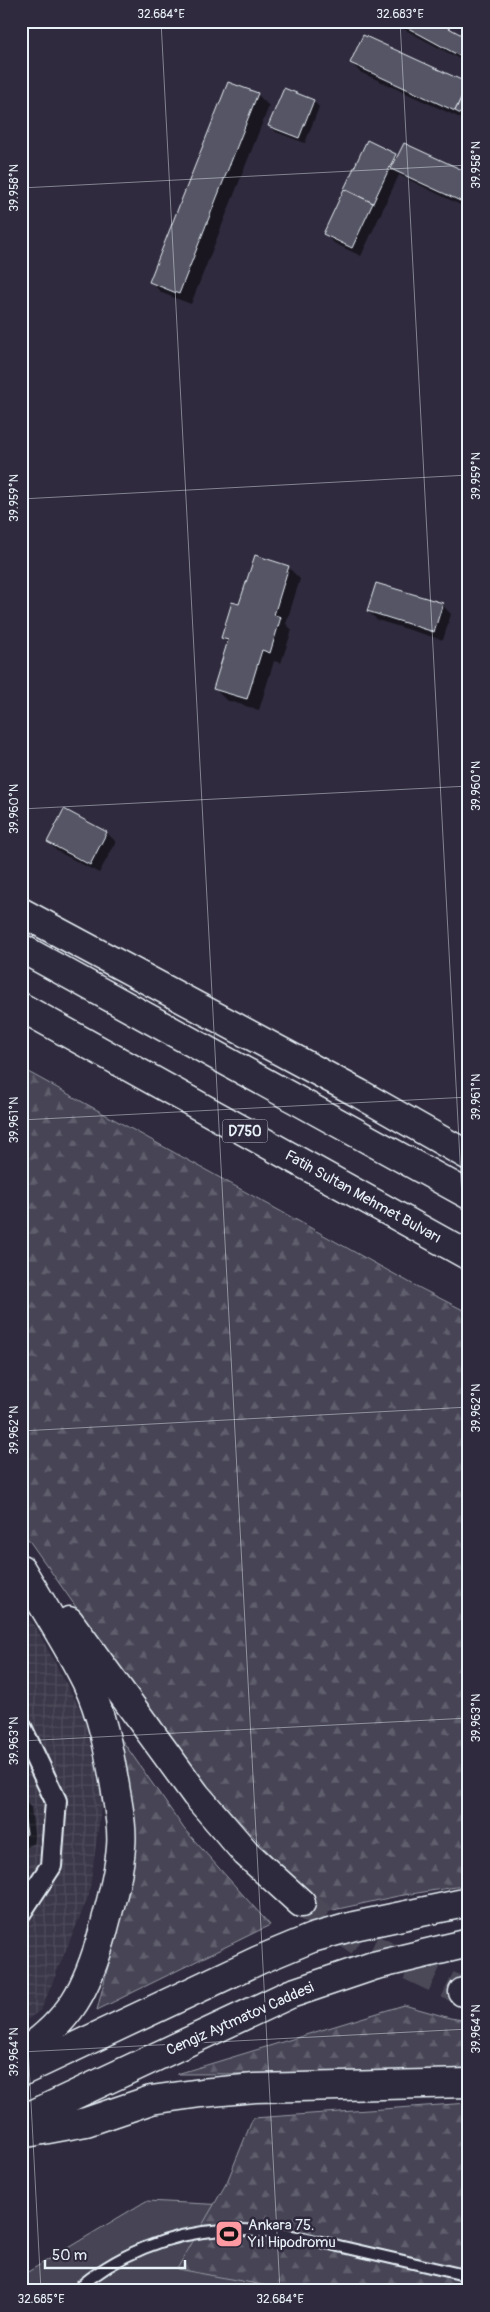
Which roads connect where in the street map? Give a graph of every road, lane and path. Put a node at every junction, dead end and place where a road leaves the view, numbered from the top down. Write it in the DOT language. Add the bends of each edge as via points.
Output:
graph roads {
  1 [pos="21,912"];
  2 [pos="21,948"];
  3 [pos="21,1007"];
  4 [pos="469,1156"];
  5 [pos="469,1195"];
  6 [pos="469,1256"];
  7 [pos="21,1558"];
  8 [pos="21,1569"];
  9 [pos="21,1727"];
  10 [pos="469,1902"];
  11 [pos="301,1904"];
  12 [pos="21,1912"];
  13 [pos="469,1943"];
  14 [pos="21,2054"];
  15 [pos="21,2072"];
  16 [pos="469,2084"];
  17 [pos="21,2120"];
  18 [pos="21,2134"];
  19 [pos="469,2276"];
  20 [pos="75,2291"];
  1 -- 4 [label="highway"];
  2 -- 5 [label="highway"];
  3 -- 6 [label="highway, Fatih Sultan Mehmet Bulvarı / D750"];
  7 -- 11 [label="highway" via="196,1795 246,1853"];
  8 -- 14 [label="highway" via="86,1682 105,1731 118,1806 121,1846 113,1897 97,1953 80,1995 66,2017"];
  9 -- 12 [label="street" via="56,1801 51,1866"];
  10 -- 15 [label="highway" via="312,1938"];
  13 -- 17 [label="highway, Cengiz Aytmatov Caddesi" via="373,1966 290,1994"];
  16 -- 18 [label="highway" via="255,2088 201,2093 150,2100 86,2122"];
  19 -- 20 [label="lane" via="288,2235 223,2230 180,2237 140,2249 106,2267"];
}
